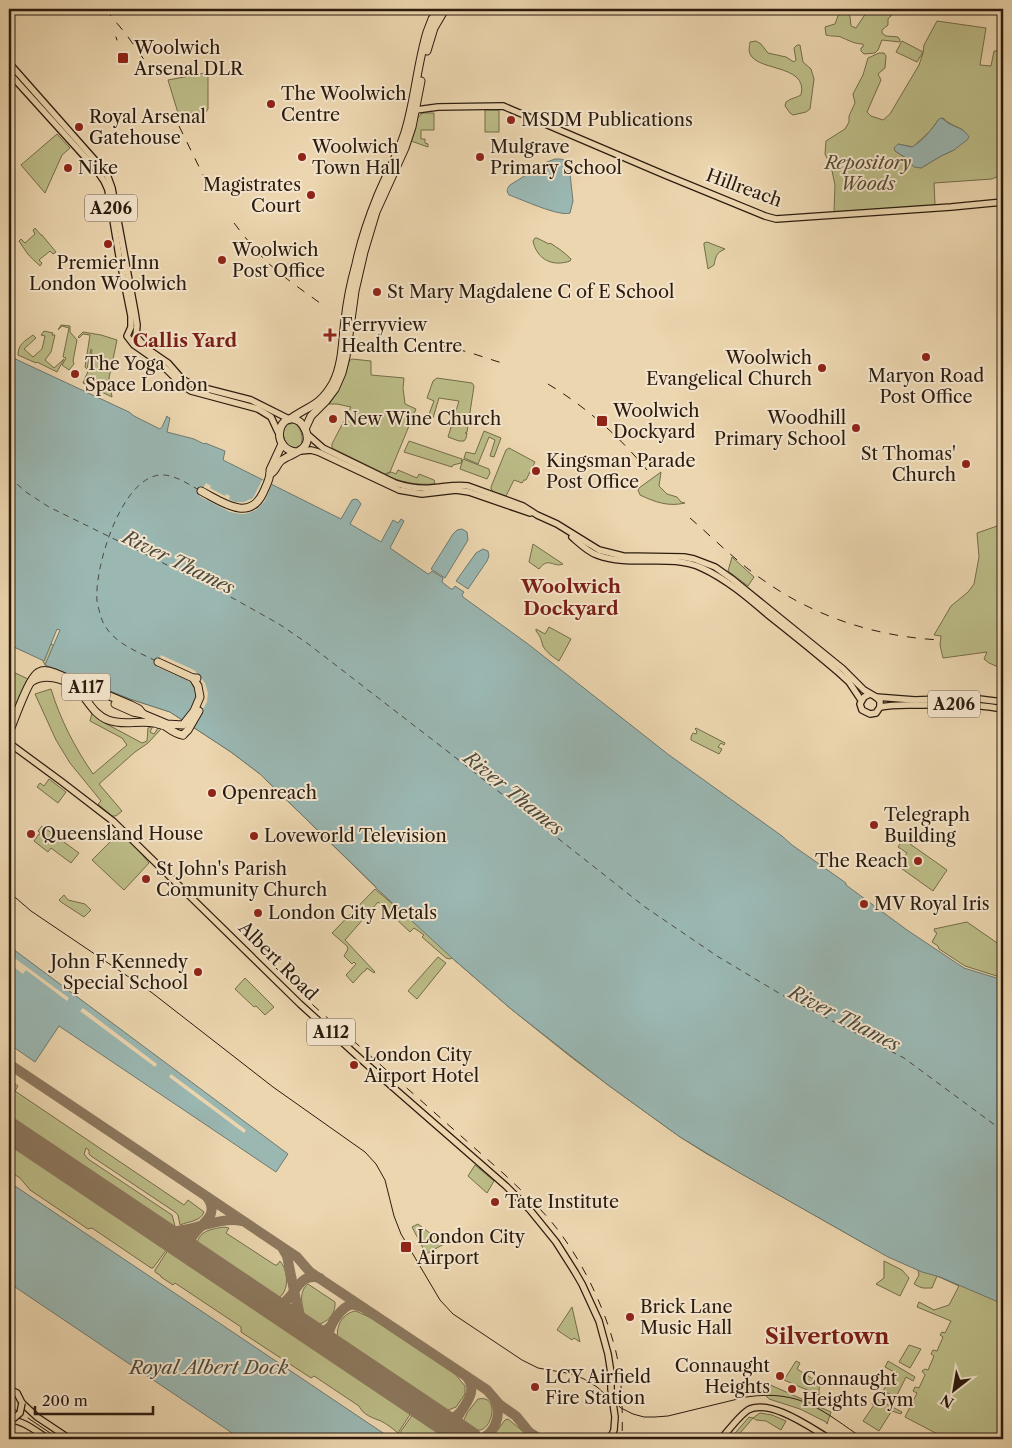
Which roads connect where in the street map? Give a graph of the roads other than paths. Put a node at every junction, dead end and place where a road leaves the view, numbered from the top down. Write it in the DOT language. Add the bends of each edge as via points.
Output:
graph roads {
  1 [pos="445,10"];
  2 [pos="9,63"];
  3 [pos="9,74"];
  4 [pos="416,108"];
  5 [pos="1003,202"];
  6 [pos="123,266"];
  7 [pos="131,335"];
  8 [pos="290,419"];
  9 [pos="278,432"];
  10 [pos="306,432"];
  11 [pos="282,444"];
  12 [pos="320,449"];
  13 [pos="298,452"];
  14 [pos="270,474"];
  15 [pos="201,491"];
  16 [pos="158,662"];
  17 [pos="31,682"];
  18 [pos="873,695"];
  19 [pos="861,700"];
  20 [pos="1003,702"];
  21 [pos="880,707"];
  22 [pos="1003,709"];
  23 [pos="143,714"];
  24 [pos="145,722"];
  25 [pos="187,726"];
  26 [pos="9,733"];
  27 [pos="9,743"];
  28 [pos="9,1389"];
  29 [pos="22,1402"];
  30 [pos="10,1420"];
  31 [pos="48,1439"];
  32 [pos="70,1439"];
  33 [pos="602,1439"];
  34 [pos="610,1439"];
  35 [pos="721,1439"];
  36 [pos="830,1439"];
  1 -- 4 [label="highway" via="429,42"];
  1 -- 8 [label="highway" via="432,19 424,40 405,132 372,210 356,263 338,370 323,398"];
  2 -- 6 [label="main road, A206" via="108,177"];
  3 -- 6 [label="main road, A206" via="98,172 108,190"];
  4 -- 5 [label="main road, Hillreach" via="506,107 776,219"];
  4 -- 10 [label="highway" via="405,148 369,235 357,280 342,373 326,402 311,416"];
  6 -- 7 [label="main road, A206" via="137,325"];
  7 -- 8 [label="main road" via="189,383 250,400"];
  7 -- 9 [label="main road" via="134,346 160,363 182,385 197,394 258,409 271,417"];
  8 -- 9 [label="highway"];
  8 -- 10 [label="highway" via="298,421"];
  9 -- 11 [label="highway"];
  10 -- 12 [label="main road"];
  10 -- 13 [label="highway" via="307,443"];
  11 -- 13 [label="highway" via="289,451"];
  11 -- 14 [label="highway"];
  12 -- 13 [label="main road"];
  12 -- 18 [label="main road" via="400,485 422,488 463,485 518,504 599,550 634,557 676,556 706,563 732,579"];
  12 -- 19 [label="main road" via="399,490 422,494 456,490 469,492 544,518 602,557 624,561 674,561 701,568 740,592 832,667 849,682"];
  13 -- 14 [label="highway" via="280,462"];
  14 -- 15 [label="highway" via="258,500 246,508 228,505"];
  16 -- 25 [label="highway, A117" via="200,680 204,701"];
  17 -- 23 [label="highway, A117" via="36,673 44,670 131,705"];
  17 -- 24 [label="highway, A117" via="41,677 53,678 73,686 105,719"];
  17 -- 26 [label="highway"];
  18 -- 19 [label="main road"];
  18 -- 20 [label="main road, A206" via="915,700 971,698"];
  18 -- 21 [label="main road" via="880,702"];
  19 -- 21 [label="main road" via="861,708 867,714 876,712"];
  21 -- 22 [label="main road, A206" via="957,704"];
  23 -- 24 [label="highway"];
  23 -- 25 [label="highway, A117" via="167,724"];
  24 -- 25 [label="highway, A117" via="182,735"];
  27 -- 34 [label="main road, Albert Road / A112" via="115,823 300,1004 524,1203 556,1242 598,1318 612,1379 615,1424"];
  28 -- 29 [label="main road" via="17,1393"];
  29 -- 30 [label="main road, bridge" via="20,1413"];
  29 -- 32 [label="main road" via="37,1417"];
  30 -- 31 [label="main road" via="25,1424"];
  33 -- 34 [label="main road, A112"];
  35 -- 36 [label="main road" via="745,1412 758,1407 791,1417"];
}
